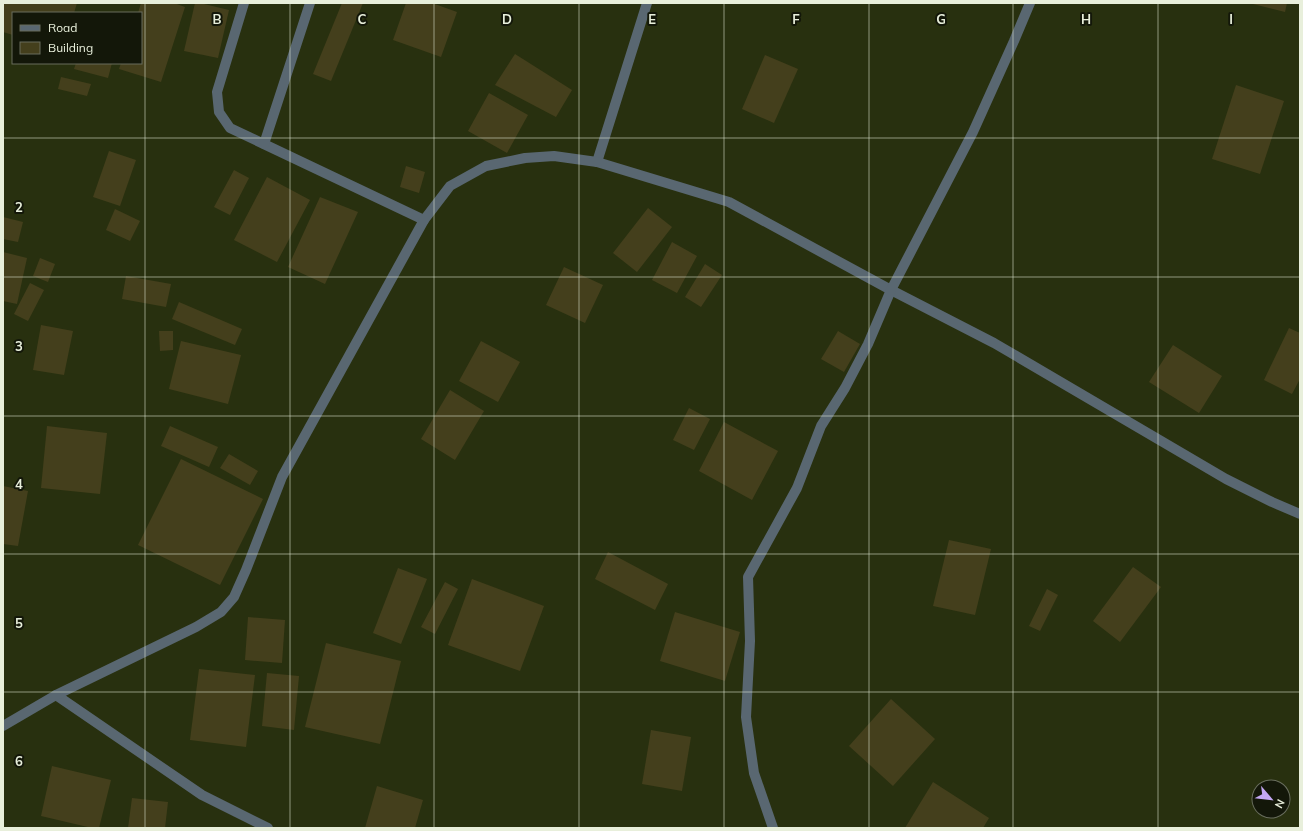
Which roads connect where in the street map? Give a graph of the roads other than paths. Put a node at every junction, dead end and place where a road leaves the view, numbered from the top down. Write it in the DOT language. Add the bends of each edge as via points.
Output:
graph roads {
  1 [pos="244,3"];
  2 [pos="310,3"];
  3 [pos="647,3"];
  4 [pos="1030,3"];
  5 [pos="264,144"];
  6 [pos="597,162"];
  7 [pos="424,220"];
  8 [pos="891,290"];
  9 [pos="1300,514"];
  10 [pos="56,695"];
  11 [pos="3,726"];
  12 [pos="268,828"];
  13 [pos="773,828"];
  1 -- 5 [label="street" via="217,92 219,112 230,128"];
  2 -- 5 [label="street"];
  3 -- 6 [label="street"];
  4 -- 8 [label="street" via="973,132"];
  5 -- 7 [label="street"];
  6 -- 7 [label="street" via="554,156 525,158 486,166 450,186"];
  6 -- 8 [label="street" via="729,202"];
  7 -- 10 [label="street" via="282,478 234,597 221,612 196,627"];
  8 -- 9 [label="street" via="994,343 1226,479"];
  8 -- 13 [label="street" via="868,344 821,426 797,488 748,577 750,640 746,717 754,773"];
  10 -- 11 [label="street"];
  10 -- 12 [label="street" via="202,795"];
}
